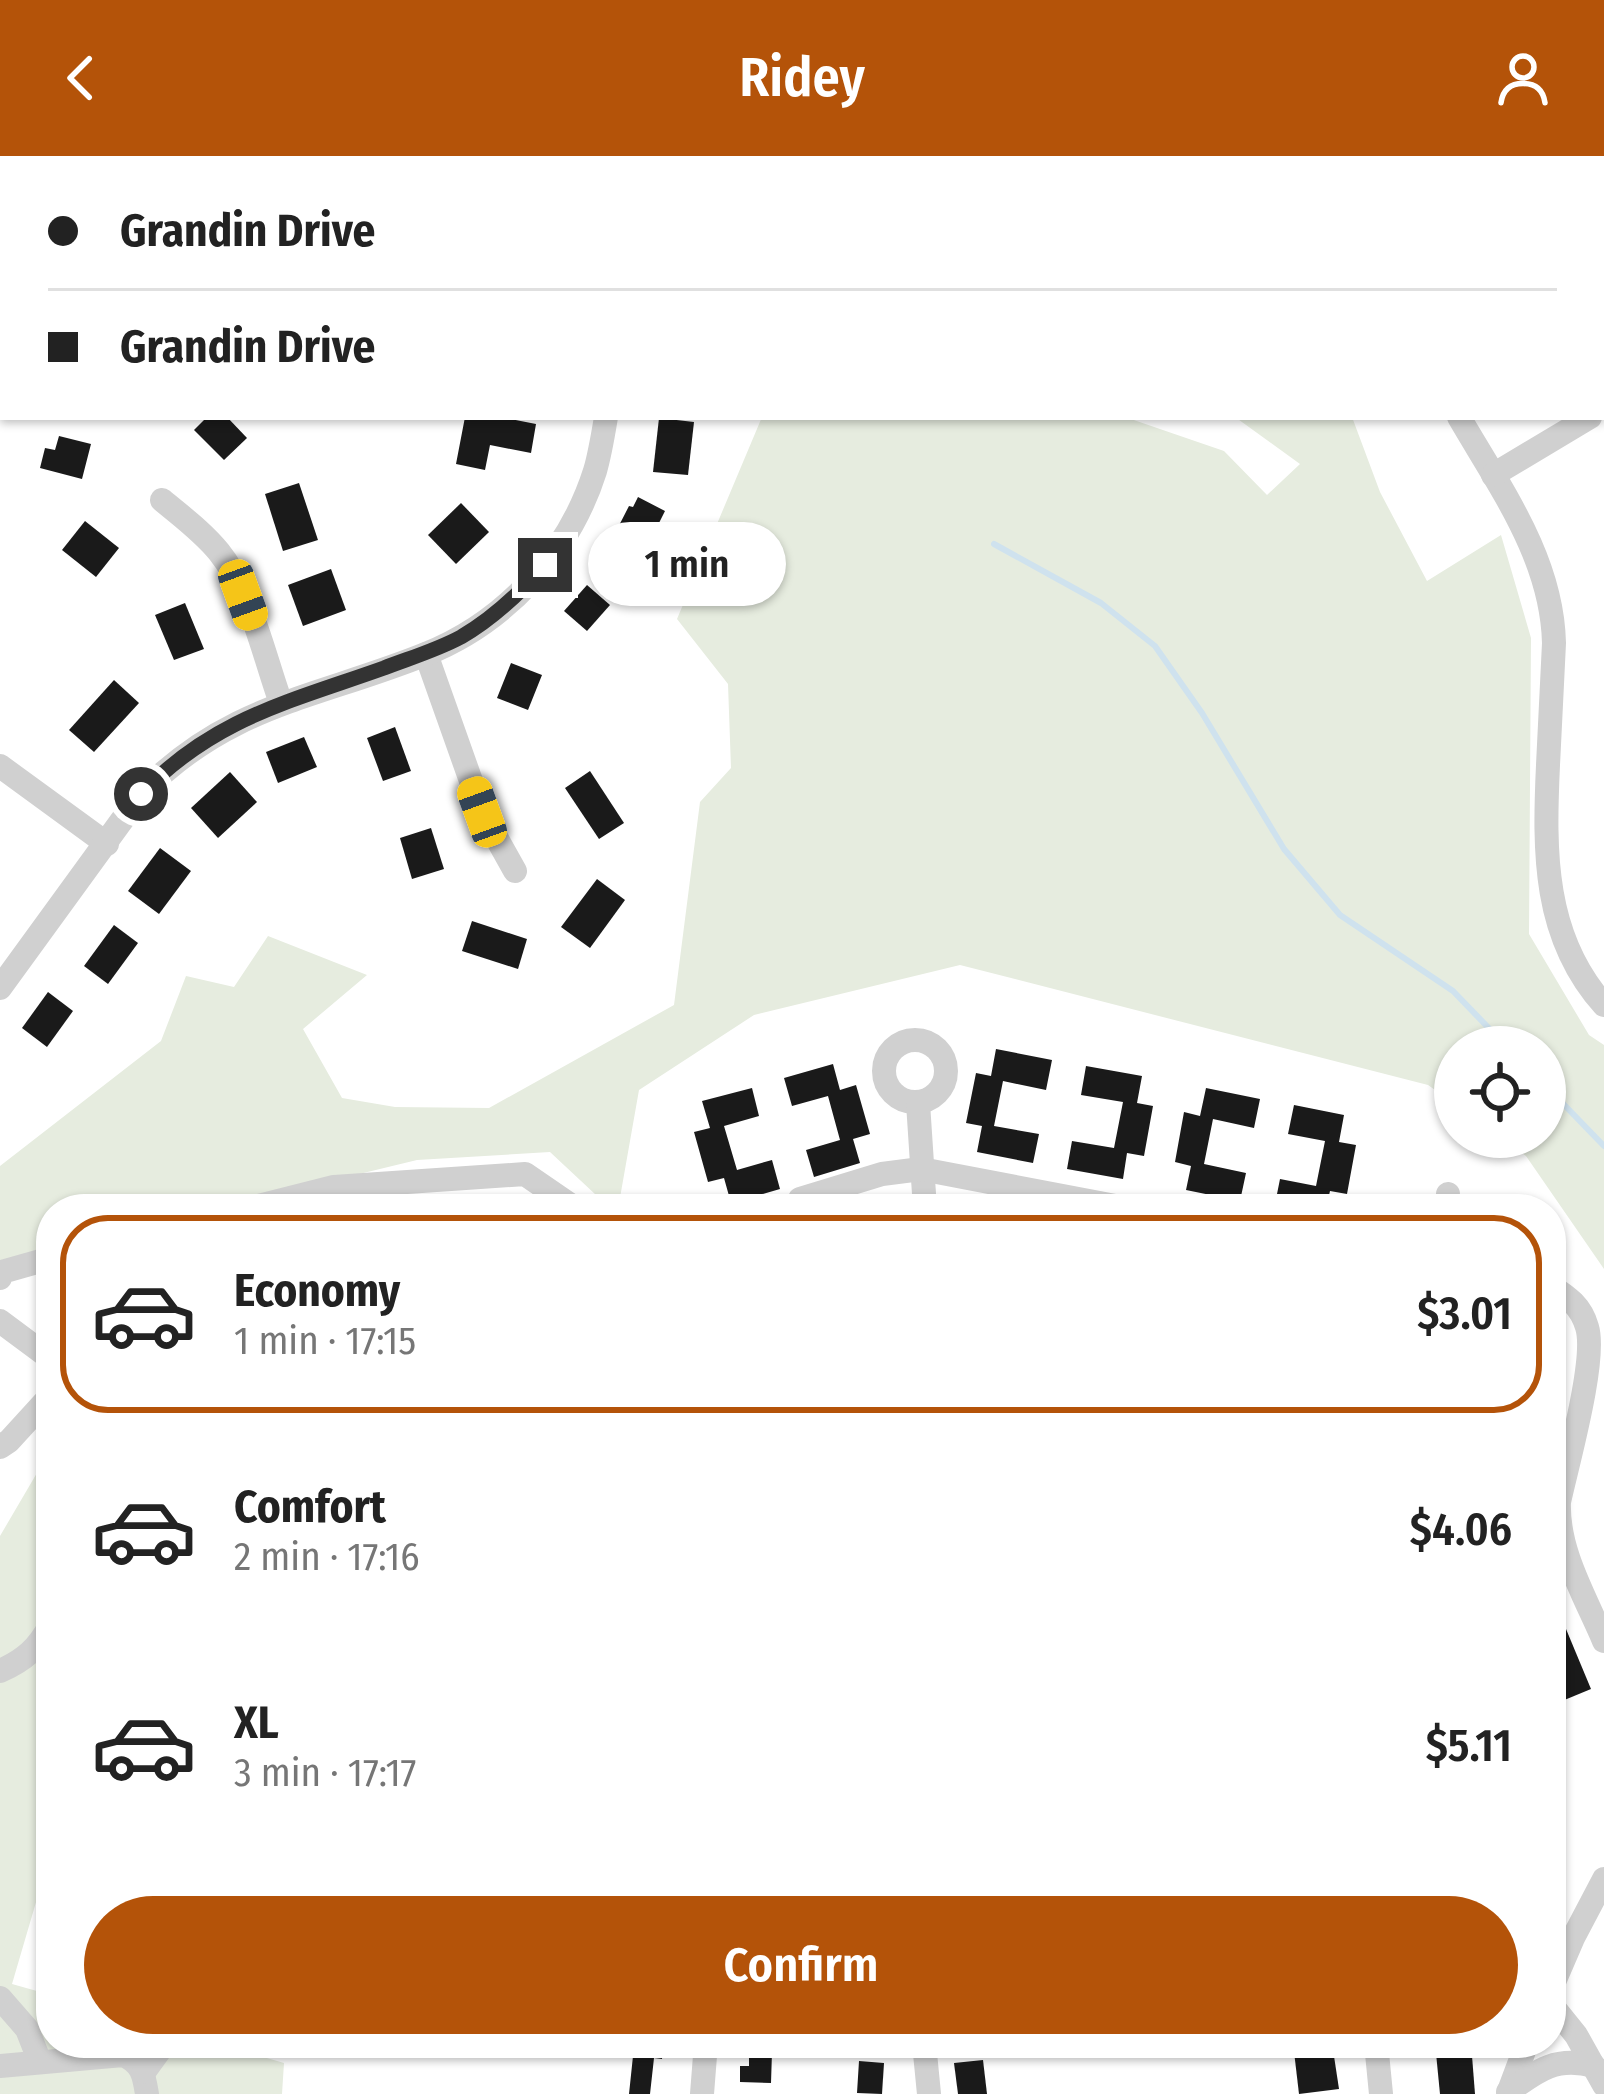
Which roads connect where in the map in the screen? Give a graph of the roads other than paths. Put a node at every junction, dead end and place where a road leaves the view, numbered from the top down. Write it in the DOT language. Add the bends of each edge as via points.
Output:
graph roads {
  1 [pos="605,420"];
  2 [pos="1461,420"];
  3 [pos="1585,420"];
  4 [pos="1493,476"];
  5 [pos="162,500"];
  6 [pos="426,654"];
  7 [pos="281,703"];
  8 [pos="0,766"];
  9 [pos="107,844"];
  10 [pos="515,871"];
  11 [pos="0,988"];
  12 [pos="1602,998"];
  13 [pos="918,1103"];
  14 [pos="921,1169"];
  15 [pos="306,1194"];
  16 [pos="554,1194"];
  17 [pos="816,1194"];
  18 [pos="924,1194"];
  19 [pos="1052,1194"];
  20 [pos="36,1262"];
  21 [pos="0,1278"];
  22 [pos="1566,1296"];
  23 [pos="0,1321"];
  24 [pos="36,1348"];
  25 [pos="36,1411"];
  26 [pos="0,1447"];
  27 [pos="1566,1469"];
  28 [pos="1566,1553"];
  29 [pos="1604,1641"];
  30 [pos="36,1648"];
  31 [pos="0,1671"];
  32 [pos="1604,1879"];
  33 [pos="1566,1954"];
  34 [pos="0,1998"];
  35 [pos="1566,2023"];
  36 [pos="36,2052"];
  37 [pos="38,2058"];
  38 [pos="87,2058"];
  39 [pos="130,2058"];
  40 [pos="705,2058"];
  41 [pos="925,2058"];
  42 [pos="1377,2058"];
  43 [pos="1521,2058"];
  44 [pos="40,2062"];
  45 [pos="0,2066"];
  46 [pos="1599,2075"];
  47 [pos="145,2083"];
  48 [pos="1508,2093"];
  49 [pos="702,2094"];
  50 [pos="929,2094"];
  51 [pos="1381,2094"];
  1 -- 6 [label="street" via="582,503 545,565 495,615"];
  2 -- 4 [label="street"];
  3 -- 4 [label="street"];
  4 -- 12 [label="street" via="1539,562 1550,601 1547,872 1568,952"];
  5 -- 7 [label="street" via="231,570"];
  6 -- 7 [label="street"];
  6 -- 10 [label="street" via="482,812"];
  7 -- 9 [label="street" via="163,771"];
  8 -- 9 [label="street"];
  9 -- 11 [label="street"];
  13 -- 14 [label="street"];
  14 -- 17 [label="street"];
  14 -- 18 [label="street"];
  14 -- 19 [label="street"];
  15 -- 16 [label="street" via="525,1174"];
  20 -- 21 [label="street"];
  22 -- 27 [label="street" via="1587,1327 1590,1354"];
  23 -- 24 [label="street"];
  25 -- 26 [label="street"];
  28 -- 29 [label="street"];
  30 -- 31 [label="street"];
  32 -- 33 [label="street"];
  34 -- 36 [label="street"];
  35 -- 46 [label="street"];
  37 -- 44 [label="street"];
  38 -- 44 [label="street"];
  39 -- 47 [label="street"];
  40 -- 49 [label="street"];
  41 -- 50 [label="street"];
  42 -- 51 [label="street"];
  43 -- 48 [label="street"];
  44 -- 45 [label="street"];
  46 -- 48 [label="street" via="1572,2061 1532,2074"];
}
